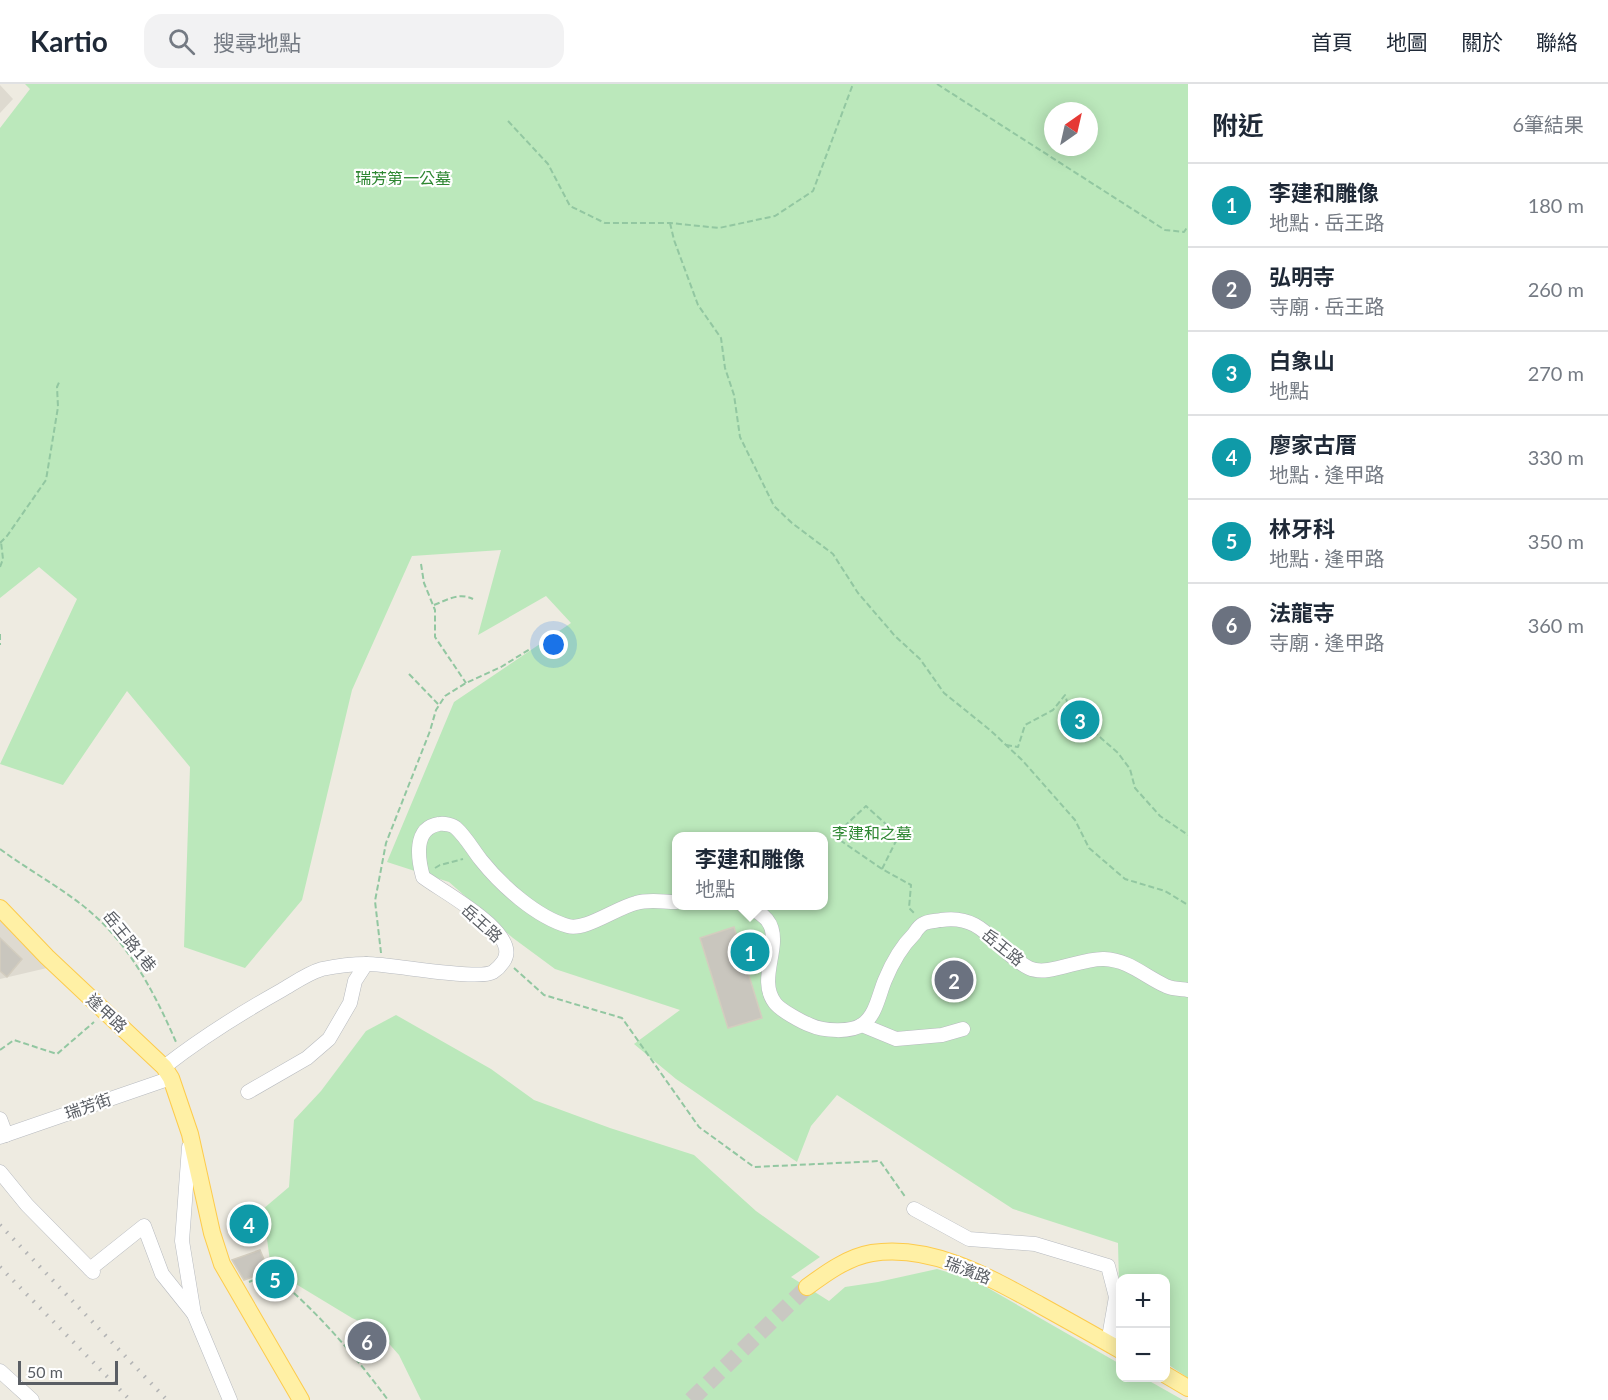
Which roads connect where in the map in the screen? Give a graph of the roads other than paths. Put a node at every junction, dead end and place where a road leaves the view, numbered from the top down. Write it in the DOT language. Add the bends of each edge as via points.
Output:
graph roads {
  1 [pos="672,902"];
  2 [pos="0,908"];
  3 [pos="756,910"];
  4 [pos="366,964"];
  5 [pos="1188,990"];
  6 [pos="862,1025"];
  7 [pos="963,1029"];
  8 [pos="168,1072"];
  9 [pos="248,1092"];
  10 [pos="0,1119"];
  11 [pos="190,1134"];
  12 [pos="3,1136"];
  13 [pos="0,1172"];
  14 [pos="914,1209"];
  15 [pos="807,1287"];
  16 [pos="194,1314"];
  17 [pos="1114,1347"];
  18 [pos="0,1371"];
  19 [pos="1170,1378"];
  20 [pos="1188,1388"];
  21 [pos="32,1400"];
  22 [pos="230,1400"];
  23 [pos="301,1400"];
  1 -- 4 [label="street, 岳王路" via="638,902 578,928 567,926 516,897 455,826 441,823 428,827 420,839 418,856 423,877 475,912 503,938 505,960 493,972 470,975"];
  2 -- 8 [label="main road, 逢甲路"];
  3 -- 6 [label="street" via="767,919 775,939 768,984 775,1003 810,1025 831,1030"];
  4 -- 8 [label="street, 岳王路" via="322,969 300,980 182,1053"];
  4 -- 9 [label="street" via="329,1039 307,1058"];
  5 -- 6 [label="street, 岳王路" via="1167,987 1130,964 1107,959 1087,959 1037,971 1015,959 982,929 952,918 923,924 903,946 874,1011"];
  6 -- 7 [label="street" via="896,1039"];
  8 -- 11 [label="main road, 逢甲路"];
  8 -- 12 [label="street, 瑞芳街"];
  10 -- 12 [label="street, 瑞芳街"];
  11 -- 16 [label="street, 逢甲路" via="182,1241"];
  11 -- 23 [label="main road, 逢甲路" via="222,1264"];
  13 -- 16 [label="street" via="91,1270 144,1226 162,1274"];
  14 -- 17 [label="street" via="969,1239 1035,1244 1108,1266 1116,1297"];
  15 -- 17 [label="main road, 瑞濱路" via="844,1263 869,1253 899,1251 923,1255 969,1268"];
  16 -- 22 [label="street, 逢甲路"];
  18 -- 21 [label="street"];
  19 -- 20 [label="main road"];
}
